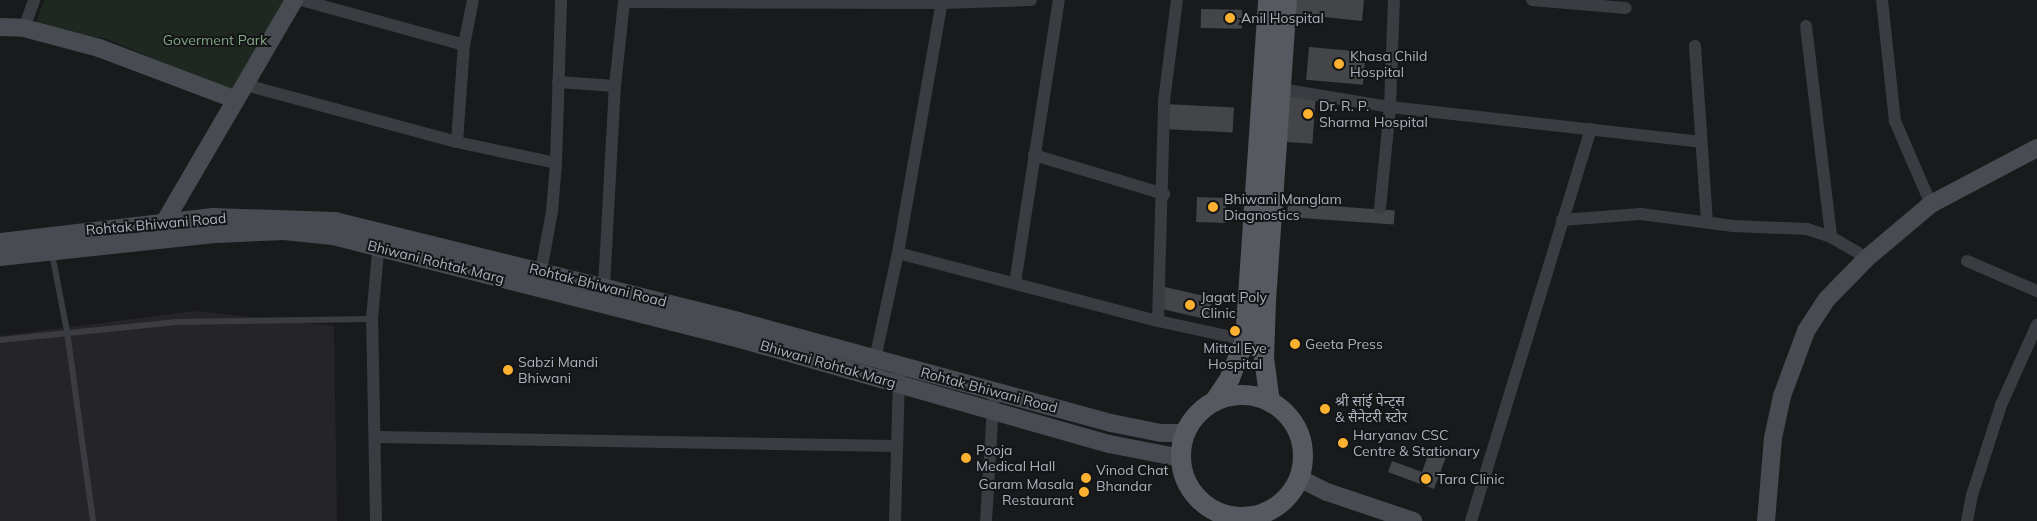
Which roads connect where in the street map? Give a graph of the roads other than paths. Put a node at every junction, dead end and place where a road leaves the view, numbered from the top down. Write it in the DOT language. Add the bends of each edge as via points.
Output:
graph roads {
  1 [pos="34,0"];
  2 [pos="294,0"];
  3 [pos="301,0"];
  4 [pos="473,0"];
  5 [pos="561,0"];
  6 [pos="670,0"];
  7 [pos="1031,0"];
  8 [pos="1059,0"];
  9 [pos="1177,0"];
  10 [pos="1268,0"];
  11 [pos="1287,0"];
  12 [pos="1394,0"];
  13 [pos="1532,0"];
  14 [pos="1882,0"];
  15 [pos="859,1"];
  16 [pos="942,2"];
  17 [pos="1626,8"];
  18 [pos="1806,26"];
  19 [pos="0,27"];
  20 [pos="24,28"];
  21 [pos="464,45"];
  22 [pos="1695,46"];
  23 [pos="558,82"];
  24 [pos="615,86"];
  25 [pos="1280,89"];
  26 [pos="238,91"];
  27 [pos="1390,107"];
  28 [pos="1591,129"];
  29 [pos="457,142"];
  30 [pos="1701,142"];
  31 [pos="2037,148"];
  32 [pos="1034,155"];
  33 [pos="556,163"];
  34 [pos="1164,194"];
  35 [pos="1931,204"];
  36 [pos="1380,208"];
  37 [pos="1562,220"];
  38 [pos="163,221"];
  39 [pos="1707,222"];
  40 [pos="1831,237"];
  41 [pos="158,238"];
  42 [pos="380,238"];
  43 [pos="0,242"];
  44 [pos="50,243"];
  45 [pos="898,253"];
  46 [pos="0,257"];
  47 [pos="1867,258"];
  48 [pos="1967,261"];
  49 [pos="541,271"];
  50 [pos="1015,283"];
  51 [pos="604,287"];
  52 [pos="2037,291"];
  53 [pos="372,319"];
  54 [pos="1158,321"];
  55 [pos="2037,325"];
  56 [pos="67,331"];
  57 [pos="0,340"];
  58 [pos="1245,340"];
  59 [pos="875,359"];
  60 [pos="899,375"];
  61 [pos="994,390"];
  62 [pos="1214,402"];
  63 [pos="1270,402"];
  64 [pos="993,410"];
  65 [pos="1186,433"];
  66 [pos="377,437"];
  67 [pos="896,446"];
  68 [pos="1181,458"];
  69 [pos="1299,478"];
  70 [pos="1217,516"];
  71 [pos="1260,518"];
  72 [pos="92,521"];
  73 [pos="376,521"];
  74 [pos="895,521"];
  75 [pos="986,521"];
  76 [pos="1413,521"];
  77 [pos="1471,521"];
  78 [pos="1766,521"];
  79 [pos="1967,521"];
  1 -- 20 [label="street"];
  2 -- 26 [label="main road"];
  3 -- 21 [label="street"];
  4 -- 21 [label="street"];
  5 -- 23 [label="street"];
  6 -- 15 [label="street"];
  6 -- 24 [label="street" via="623,3"];
  7 -- 16 [label="street"];
  8 -- 32 [label="street"];
  9 -- 34 [label="street" via="1164,101"];
  10 -- 58 [label="main road"];
  11 -- 25 [label="main road"];
  12 -- 27 [label="street"];
  13 -- 17 [label="street"];
  14 -- 35 [label="street" via="1895,121"];
  15 -- 16 [label="street"];
  16 -- 45 [label="street"];
  18 -- 40 [label="street"];
  19 -- 20 [label="main road"];
  20 -- 26 [label="main road"];
  21 -- 29 [label="street"];
  22 -- 30 [label="street"];
  23 -- 24 [label="street"];
  23 -- 33 [label="street"];
  24 -- 51 [label="street"];
  25 -- 27 [label="street"];
  25 -- 63 [label="main road" via="1264,358"];
  26 -- 29 [label="street"];
  26 -- 38 [label="main road"];
  27 -- 28 [label="street"];
  27 -- 36 [label="street"];
  28 -- 30 [label="street"];
  28 -- 37 [label="street"];
  29 -- 33 [label="street"];
  30 -- 39 [label="street"];
  31 -- 35 [label="main road"];
  32 -- 34 [label="street"];
  32 -- 50 [label="street"];
  33 -- 49 [label="street" via="552,211"];
  34 -- 54 [label="street"];
  35 -- 47 [label="main road"];
  37 -- 39 [label="street" via="1641,214"];
  37 -- 77 [label="street"];
  38 -- 41 [label="main road"];
  38 -- 42 [label="main road, Rohtak Bhiwani Road" via="212,217 335,221"];
  38 -- 44 [label="main road, Rohtak Bhiwani Road"];
  39 -- 40 [label="street" via="1806,229"];
  40 -- 47 [label="street"];
  41 -- 42 [label="main road, Bhiwani Rohtak Marg" via="284,231"];
  41 -- 44 [label="main road, Bhiwani Rohtak Marg"];
  42 -- 49 [label="main road, Rohtak Bhiwani Road"];
  42 -- 53 [label="street"];
  42 -- 60 [label="main road, Bhiwani Rohtak Marg" via="740,339"];
  43 -- 44 [label="main road, Rohtak Bhiwani Road"];
  44 -- 46 [label="main road, Bhiwani Rohtak Marg"];
  44 -- 56 [label="lane"];
  45 -- 50 [label="street"];
  45 -- 59 [label="street"];
  47 -- 78 [label="main road" via="1827,299 1806,331 1790,368 1773,438"];
  48 -- 52 [label="street"];
  49 -- 51 [label="main road, Rohtak Bhiwani Road"];
  50 -- 54 [label="street"];
  51 -- 59 [label="main road, Rohtak Bhiwani Road"];
  53 -- 56 [label="lane" via="177,322"];
  53 -- 66 [label="street"];
  54 -- 58 [label="street"];
  55 -- 79 [label="street" via="2001,405 1972,495"];
  56 -- 57 [label="lane"];
  56 -- 72 [label="lane"];
  58 -- 62 [label="main road" via="1230,378"];
  59 -- 60 [label="main road, Rohtak Bhiwani Road"];
  60 -- 61 [label="main road, Rohtak Bhiwani Road"];
  60 -- 64 [label="main road, Bhiwani Rohtak Marg"];
  60 -- 67 [label="street"];
  61 -- 64 [label="street"];
  61 -- 65 [label="main road, Rohtak Bhiwani Road" via="1141,430"];
  62 -- 63 [label="main road" via="1242,396"];
  62 -- 65 [label="main road" via="1200,412"];
  63 -- 69 [label="main road" via="1285,412 1299,434 1303,460"];
  64 -- 68 [label="main road, Bhiwani Rohtak Marg" via="1109,444"];
  64 -- 75 [label="street"];
  65 -- 68 [label="main road"];
  66 -- 67 [label="street"];
  66 -- 73 [label="street"];
  67 -- 74 [label="street"];
  68 -- 70 [label="main road" via="1191,489"];
  69 -- 71 [label="main road" via="1290,493"];
  69 -- 76 [label="main road" via="1327,492"];
  70 -- 71 [label="main road"];
}
